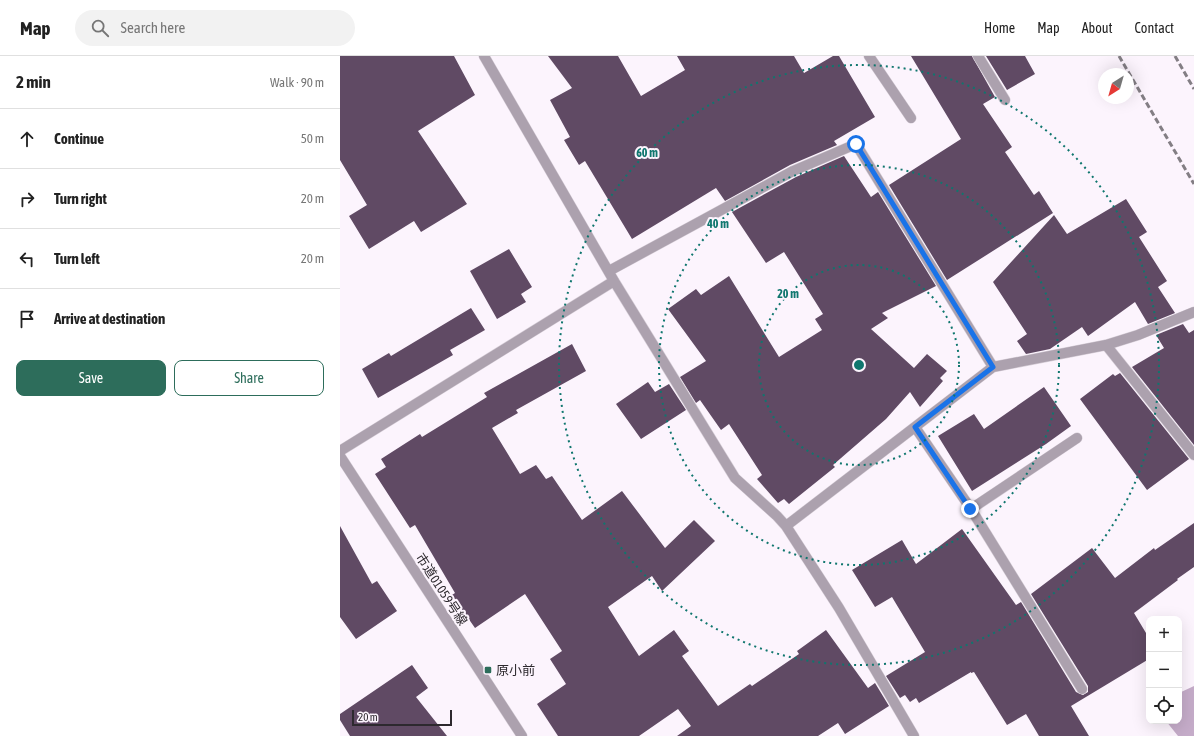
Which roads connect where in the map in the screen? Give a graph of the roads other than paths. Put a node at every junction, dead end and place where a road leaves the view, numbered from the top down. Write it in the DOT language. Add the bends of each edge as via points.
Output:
graph roads {
  1 [pos="484,56"];
  2 [pos="869,56"];
  3 [pos="978,56"];
  4 [pos="1005,100"];
  5 [pos="911,118"];
  6 [pos="609,271"];
  7 [pos="614,281"];
  8 [pos="1194,312"];
  9 [pos="1106,345"];
  10 [pos="993,367"];
  11 [pos="915,427"];
  12 [pos="1077,438"];
  13 [pos="340,451"];
  14 [pos="1194,455"];
  15 [pos="340,456"];
  16 [pos="970,509"];
  17 [pos="786,526"];
  18 [pos="1082,689"];
  19 [pos="522,736"];
  20 [pos="914,736"];
  1 -- 6 [label="street"];
  2 -- 5 [label="street"];
  3 -- 4 [label="street"];
  6 -- 7 [label="street"];
  6 -- 10 [label="street" via="793,171 856,144"];
  7 -- 13 [label="street"];
  7 -- 17 [label="street" via="735,478"];
  8 -- 9 [label="street"];
  9 -- 10 [label="street"];
  9 -- 14 [label="street"];
  10 -- 11 [label="street"];
  11 -- 16 [label="street"];
  11 -- 17 [label="street"];
  12 -- 16 [label="street"];
  15 -- 19 [label="street, 市道01059号線"];
  16 -- 18 [label="street"];
  17 -- 20 [label="street" via="839,608"];
}
